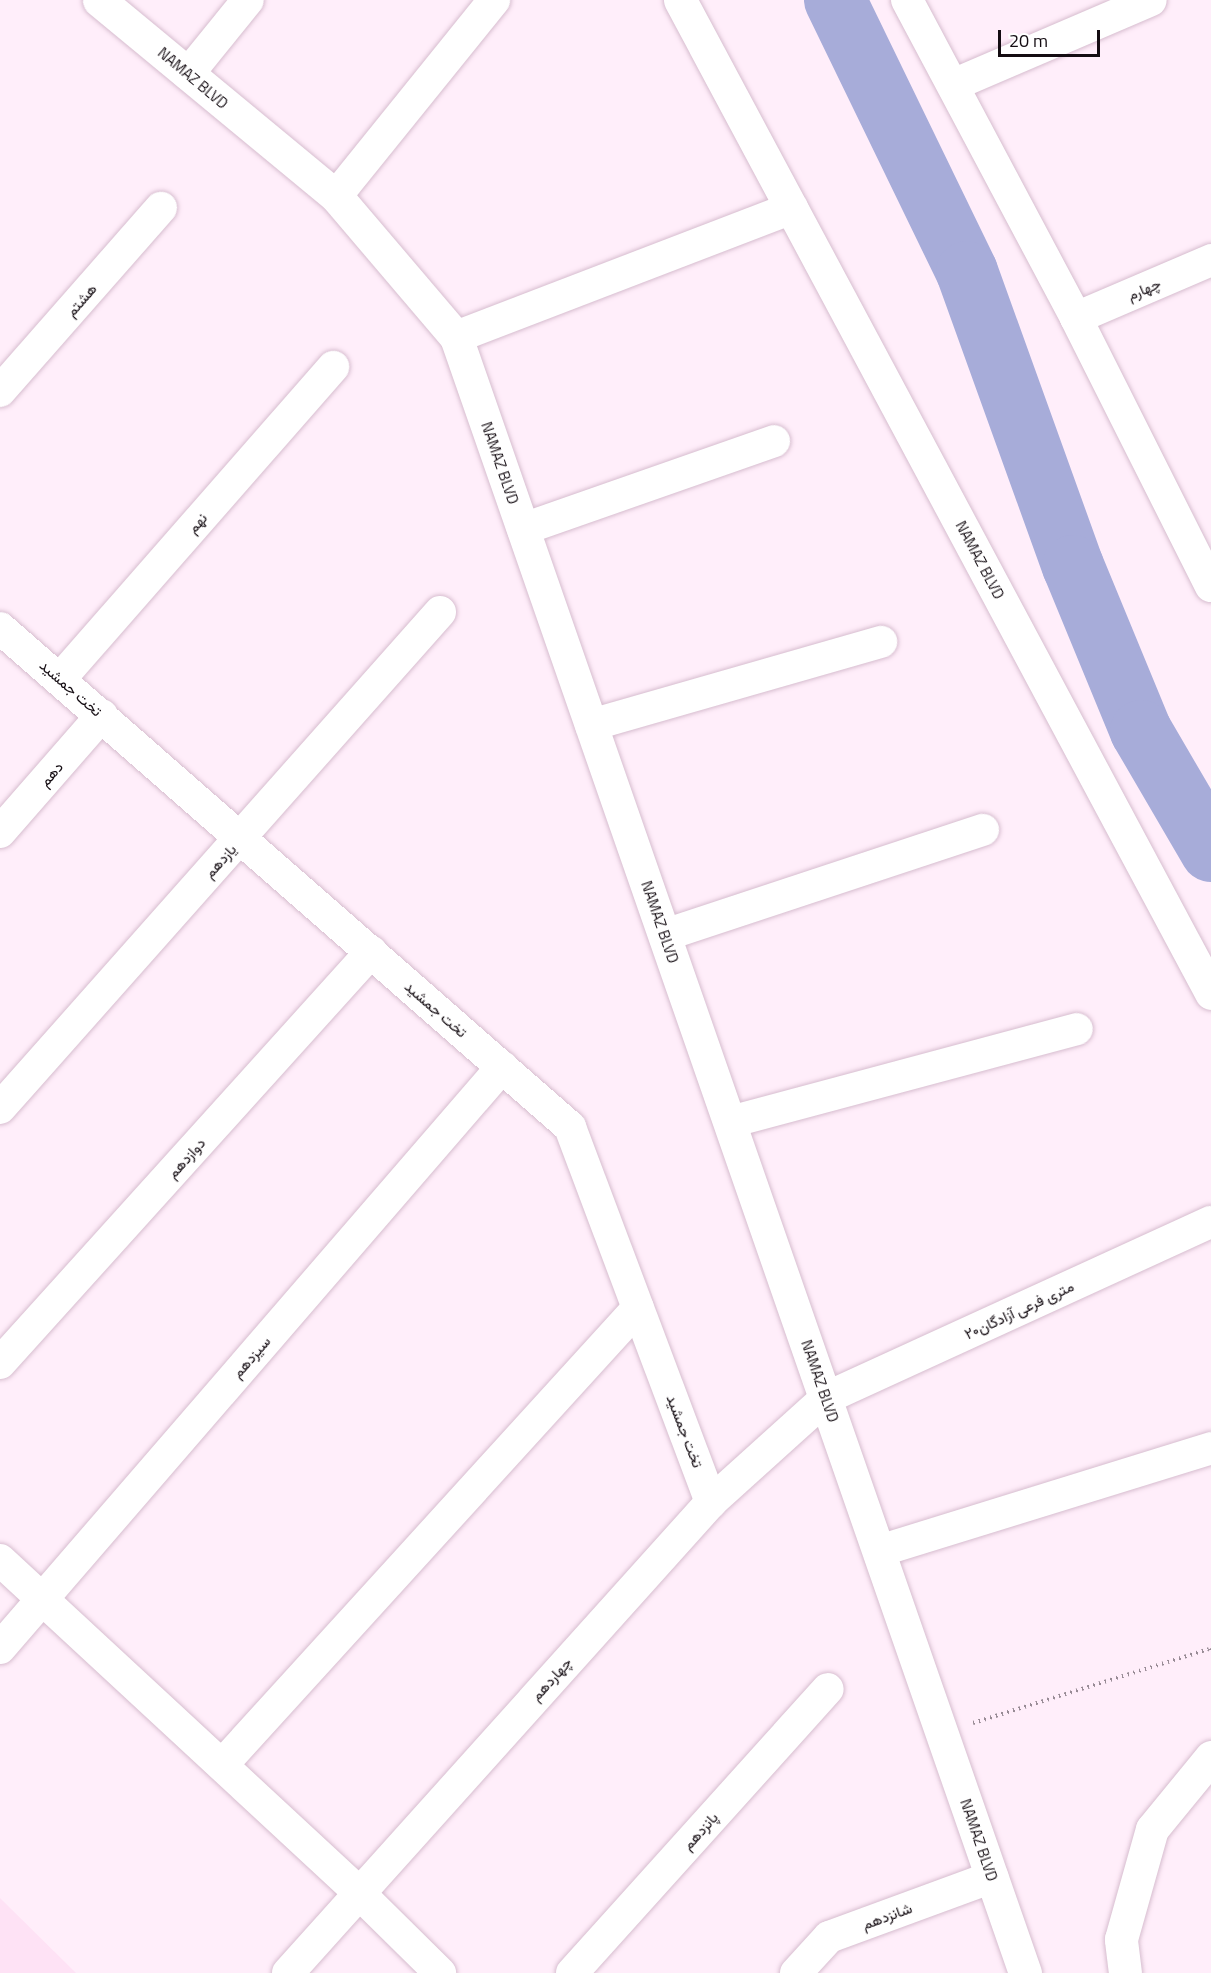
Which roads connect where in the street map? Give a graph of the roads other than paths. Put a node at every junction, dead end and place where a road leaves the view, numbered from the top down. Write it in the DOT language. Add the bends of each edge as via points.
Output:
graph roads {
  1 [pos="99,0"];
  2 [pos="248,0"];
  3 [pos="494,0"];
  4 [pos="680,0"];
  5 [pos="907,0"];
  6 [pos="1151,0"];
  7 [pos="188,74"];
  8 [pos="952,85"];
  9 [pos="336,196"];
  10 [pos="161,208"];
  11 [pos="792,208"];
  12 [pos="1211,261"];
  13 [pos="1076,318"];
  14 [pos="456,337"];
  15 [pos="333,367"];
  16 [pos="0,391"];
  17 [pos="774,441"];
  18 [pos="523,530"];
  19 [pos="1209,575"];
  20 [pos="440,612"];
  21 [pos="0,628"];
  22 [pos="881,642"];
  23 [pos="60,679"];
  24 [pos="102,715"];
  25 [pos="591,725"];
  26 [pos="983,830"];
  27 [pos="0,832"];
  28 [pos="241,837"];
  29 [pos="664,935"];
  30 [pos="371,952"];
  31 [pos="1211,993"];
  32 [pos="1077,1029"];
  33 [pos="502,1067"];
  34 [pos="0,1108"];
  35 [pos="730,1122"];
  36 [pos="1211,1222"];
  37 [pos="638,1308"];
  38 [pos="0,1363"];
  39 [pos="826,1398"];
  40 [pos="1211,1448"];
  41 [pos="711,1502"];
  42 [pos="879,1551"];
  43 [pos="0,1560"];
  44 [pos="43,1599"];
  45 [pos="0,1648"];
  46 [pos="828,1689"];
  47 [pos="1211,1757"];
  48 [pos="222,1765"];
  49 [pos="992,1877"];
  50 [pos="359,1893"];
  51 [pos="288,1973"];
  52 [pos="440,1973"];
  53 [pos="572,1973"];
  54 [pos="796,1973"];
  55 [pos="1025,1973"];
  56 [pos="1125,1973"];
  1 -- 7 [label="main road, NAMAZ BLVD"];
  2 -- 7 [label="street"];
  3 -- 9 [label="street"];
  4 -- 11 [label="main road, NAMAZ BLVD"];
  5 -- 8 [label="street"];
  6 -- 8 [label="street"];
  7 -- 9 [label="main road, NAMAZ BLVD"];
  8 -- 13 [label="street"];
  9 -- 14 [label="main road, NAMAZ BLVD"];
  10 -- 16 [label="street, هشتم"];
  11 -- 14 [label="street"];
  11 -- 31 [label="main road, NAMAZ BLVD"];
  12 -- 13 [label="street, چهارم"];
  13 -- 19 [label="street"];
  14 -- 18 [label="main road, NAMAZ BLVD"];
  15 -- 23 [label="street, نهم"];
  17 -- 18 [label="street"];
  18 -- 25 [label="main road, NAMAZ BLVD"];
  20 -- 28 [label="street, یازدهم"];
  21 -- 23 [label="street, تخت جمشید"];
  22 -- 25 [label="street"];
  23 -- 24 [label="street, تخت جمشید"];
  24 -- 27 [label="street, دهم"];
  24 -- 28 [label="street, تخت جمشید"];
  25 -- 29 [label="main road, NAMAZ BLVD"];
  26 -- 29 [label="street"];
  28 -- 30 [label="street, تخت جمشید"];
  28 -- 34 [label="street, یازدهم"];
  29 -- 35 [label="main road, NAMAZ BLVD"];
  30 -- 33 [label="street, تخت جمشید"];
  30 -- 38 [label="street, دوازدهم"];
  32 -- 35 [label="street"];
  33 -- 37 [label="street, تخت جمشید" via="570,1127"];
  33 -- 44 [label="street, سیزدهم"];
  35 -- 39 [label="main road, NAMAZ BLVD"];
  36 -- 39 [label="street, ۲۰متری فرعی آزادگان"];
  37 -- 41 [label="street, تخت جمشید"];
  37 -- 48 [label="street"];
  39 -- 41 [label="street, چهاردهم"];
  39 -- 42 [label="main road, NAMAZ BLVD"];
  40 -- 42 [label="street"];
  41 -- 50 [label="street, چهاردهم"];
  42 -- 49 [label="main road, NAMAZ BLVD"];
  43 -- 44 [label="street"];
  44 -- 45 [label="street, سیزدهم"];
  44 -- 48 [label="street"];
  46 -- 53 [label="street, پانزدهم"];
  47 -- 56 [label="main road" via="1152,1829 1121,1939"];
  48 -- 50 [label="street"];
  49 -- 54 [label="street, شانزدهم" via="829,1937"];
  49 -- 55 [label="main road, NAMAZ BLVD"];
  50 -- 51 [label="street, چهاردهم"];
  50 -- 52 [label="street"];
}
